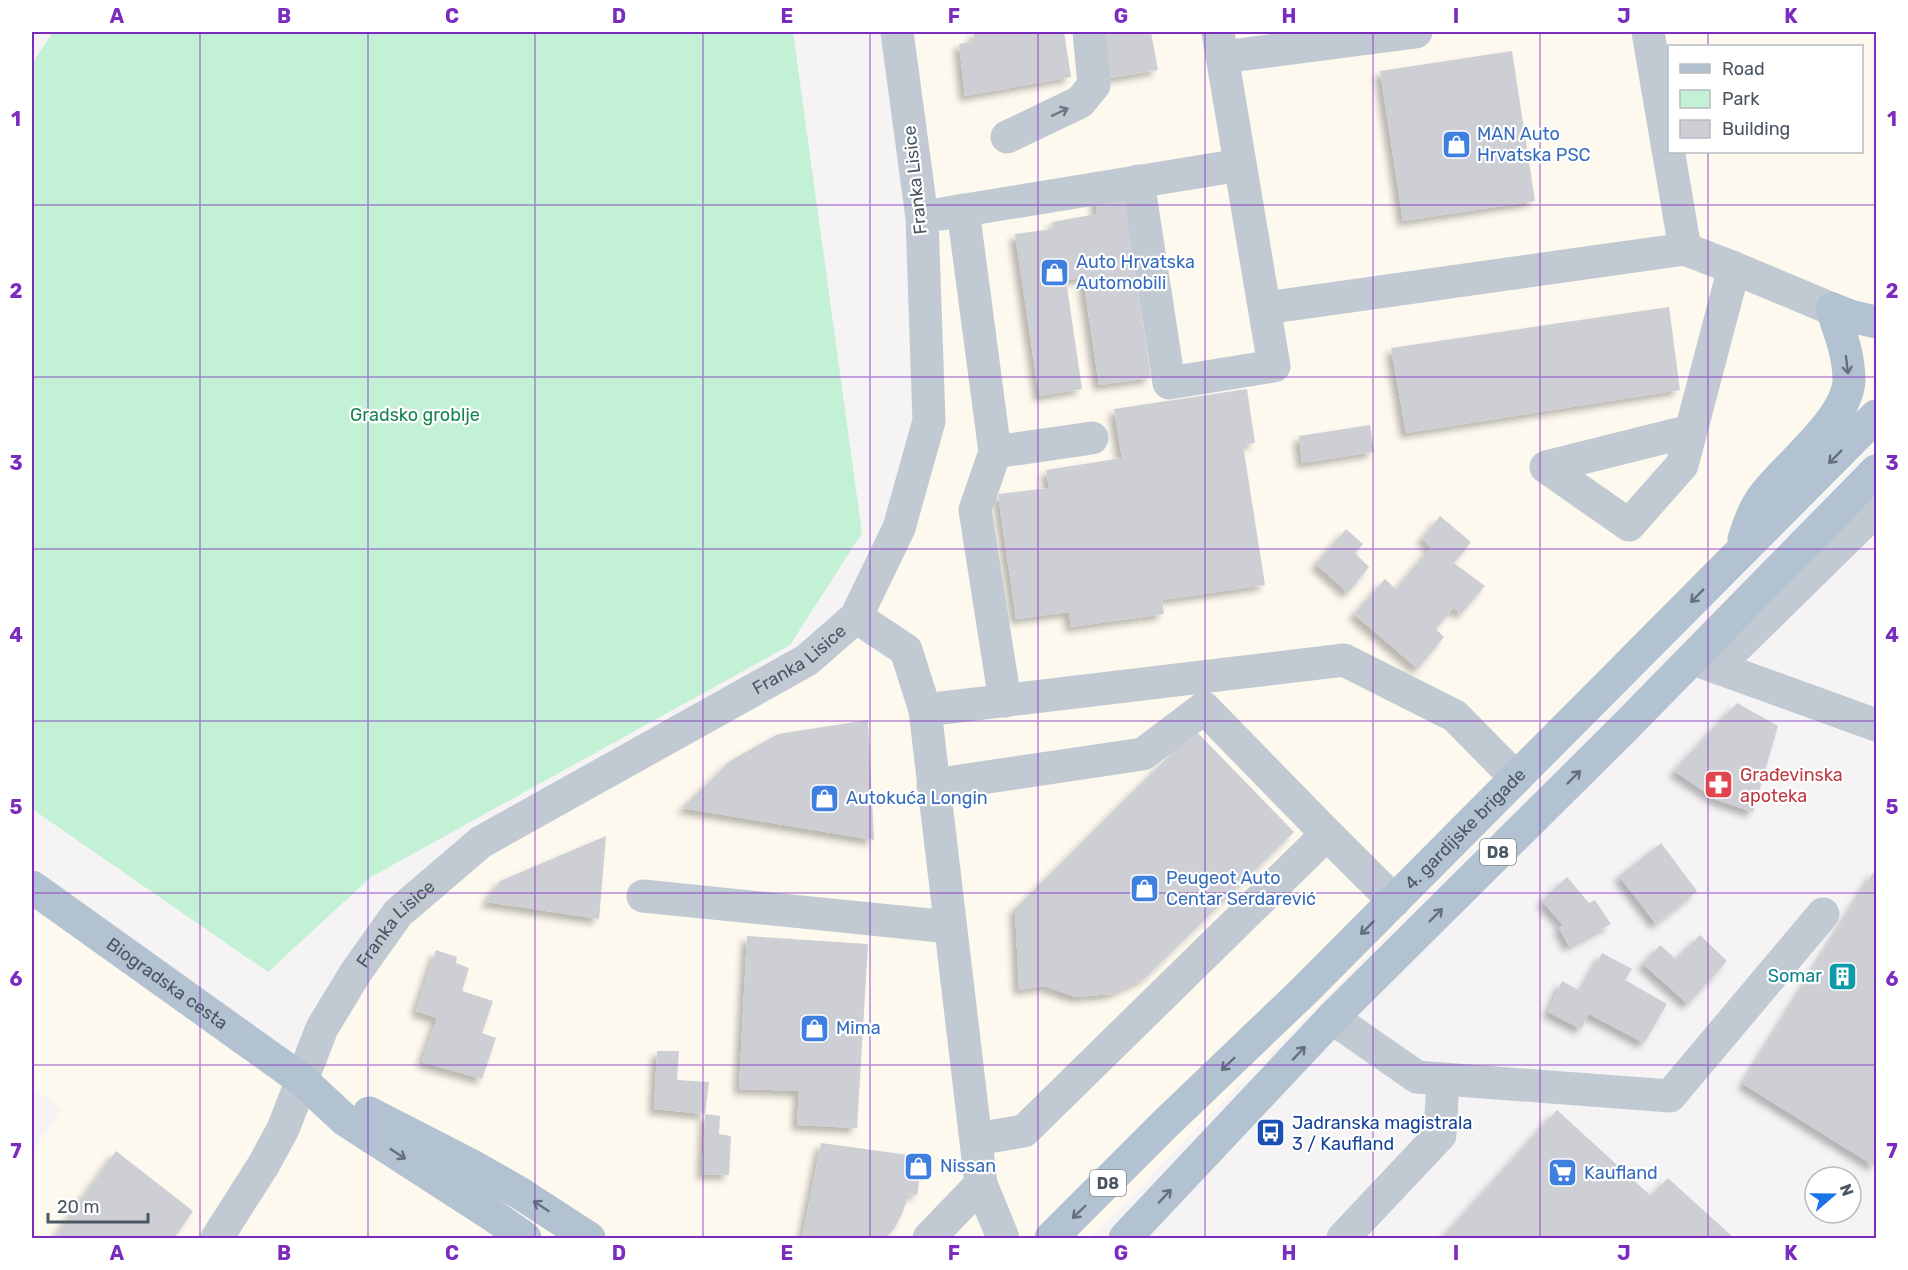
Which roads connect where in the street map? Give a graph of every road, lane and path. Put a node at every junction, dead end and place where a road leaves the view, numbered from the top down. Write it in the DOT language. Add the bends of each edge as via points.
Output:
graph roads {
  1 [pos="897,32"];
  2 [pos="1089,32"];
  3 [pos="1416,32"];
  4 [pos="1648,32"];
  5 [pos="1220,44"];
  6 [pos="1007,137"];
  7 [pos="1668,146"];
  8 [pos="1669,153"];
  9 [pos="1240,165"];
  10 [pos="1138,181"];
  11 [pos="963,210"];
  12 [pos="921,218"];
  13 [pos="1686,249"];
  14 [pos="1734,268"];
  15 [pos="1265,308"];
  16 [pos="1832,309"];
  17 [pos="1876,322"];
  18 [pos="1876,416"];
  19 [pos="1690,431"];
  20 [pos="1092,438"];
  21 [pos="995,452"];
  22 [pos="1876,471"];
  23 [pos="1876,510"];
  24 [pos="1738,554"];
  25 [pos="856,617"];
  26 [pos="1704,662"];
  27 [pos="1005,701"];
  28 [pos="925,710"];
  29 [pos="1876,725"];
  30 [pos="1516,778"];
  31 [pos="933,785"];
  32 [pos="1327,834"];
  33 [pos="32,887"];
  34 [pos="643,896"];
  35 [pos="1394,901"];
  36 [pos="1823,914"];
  37 [pos="950,927"];
  38 [pos="1332,1018"];
  39 [pos="303,1080"];
  40 [pos="1443,1080"];
  41 [pos="976,1139"];
  42 [pos="981,1184"];
  43 [pos="217,1239"];
  44 [pos="525,1239"];
  45 [pos="589,1239"];
  46 [pos="929,1239"];
  47 [pos="1003,1239"];
  48 [pos="1051,1239"];
  49 [pos="1125,1239"];
  50 [pos="1342,1239"];
  1 -- 12 [label="street, Franka Lisice"];
  6 -- 2 [label="street, one-way" via="1080,102 1087,94 1094,85"];
  3 -- 5 [label="street"];
  4 -- 7 [label="street"];
  5 -- 9 [label="street"];
  8 -- 13 [label="street"];
  9 -- 10 [label="street"];
  9 -- 15 [label="street"];
  10 -- 11 [label="street"];
  10 -- 15 [label="street" via="1169,383 1274,366"];
  11 -- 12 [label="street"];
  11 -- 21 [label="street"];
  12 -- 25 [label="street, Franka Lisice" via="929,421 899,528"];
  13 -- 14 [label="street"];
  13 -- 15 [label="street"];
  14 -- 16 [label="street"];
  14 -- 19 [label="street"];
  16 -- 17 [label="main road"];
  16 -- 24 [label="main road, one-way" via="1847,362 1847,395 1830,422 1763,496"];
  18 -- 24 [label="main road, 4. gardijske brigade / D8, one-way"];
  20 -- 21 [label="street"];
  21 -- 27 [label="street" via="975,510"];
  22 -- 26 [label="main road, D8"];
  23 -- 26 [label="street"];
  24 -- 30 [label="main road, 4. gardijske brigade / D8, one-way"];
  25 -- 28 [label="street" via="906,650"];
  25 -- 39 [label="street, Franka Lisice" via="807,660 481,842 398,913 322,1028"];
  26 -- 29 [label="street"];
  38 -- 26 [label="main road, D8, one-way" via="1623,729"];
  27 -- 28 [label="street"];
  27 -- 30 [label="street" via="1344,660 1455,716"];
  28 -- 31 [label="street"];
  30 -- 35 [label="main road, 4. gardijske brigade / D8"];
  31 -- 32 [label="street" via="1143,754 1204,708"];
  31 -- 37 [label="street"];
  32 -- 35 [label="street"];
  32 -- 41 [label="street" via="1024,1131"];
  33 -- 39 [label="main road, Biogradska cesta"];
  34 -- 37 [label="street"];
  35 -- 48 [label="main road, 4. gardijske brigade / D8, one-way"];
  36 -- 40 [label="street" via="1670,1096"];
  37 -- 41 [label="street"];
  38 -- 40 [label="street" via="1417,1077"];
  49 -- 38 [label="main road, D8, one-way"];
  39 -- 43 [label="street, Franka Lisice" via="283,1129"];
  39 -- 44 [label="main road, Biogradska cesta, one-way" via="345,1119"];
  45 -- 39 [label="main road, Biogradska cesta, one-way" via="474,1167"];
  40 -- 50 [label="street" via="1440,1135"];
  41 -- 42 [label="street"];
  42 -- 46 [label="street"];
  42 -- 47 [label="street"];
}
